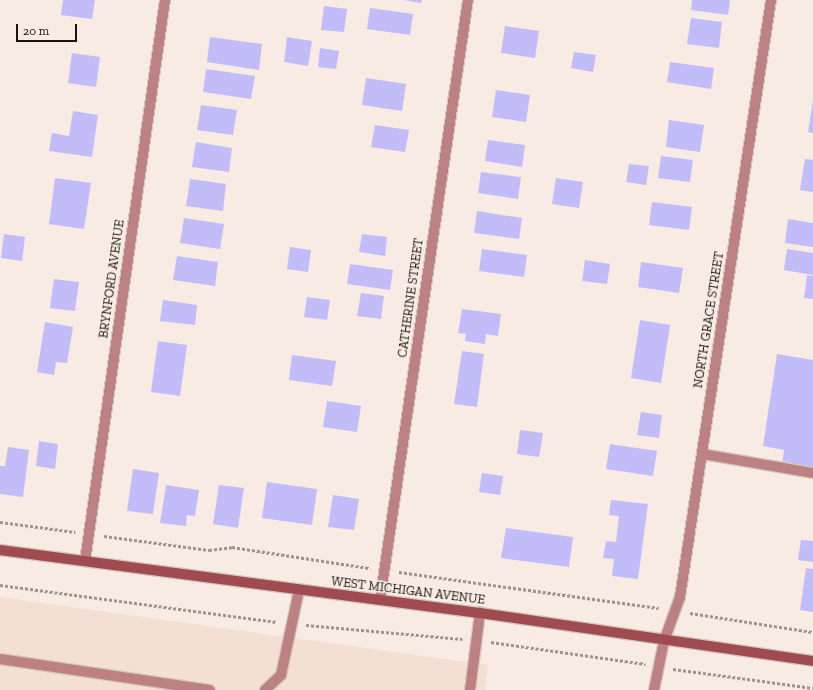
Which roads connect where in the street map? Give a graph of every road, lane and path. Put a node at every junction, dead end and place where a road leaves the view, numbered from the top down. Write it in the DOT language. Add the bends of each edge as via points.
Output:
graph roads {
  1 [pos="165,0"];
  2 [pos="468,0"];
  3 [pos="771,0"];
  4 [pos="702,454"];
  5 [pos="813,473"];
  6 [pos="0,522"];
  7 [pos="88,534"];
  8 [pos="0,550"];
  9 [pos="84,561"];
  10 [pos="385,570"];
  11 [pos="0,585"];
  12 [pos="299,590"];
  13 [pos="380,600"];
  14 [pos="675,611"];
  15 [pos="480,613"];
  16 [pos="293,624"];
  17 [pos="813,632"];
  18 [pos="477,640"];
  19 [pos="664,641"];
  20 [pos="0,659"];
  21 [pos="813,661"];
  22 [pos="210,690"];
  23 [pos="265,690"];
  24 [pos="470,690"];
  25 [pos="654,690"];
  1 -- 7 [label="street, BRYNFORD AVENUE"];
  2 -- 10 [label="street, CATHERINE STREET"];
  3 -- 4 [label="street, NORTH GRACE STREET"];
  4 -- 5 [label="street"];
  4 -- 14 [label="street, NORTH GRACE STREET" via="680,597"];
  6 -- 7 [label="path"];
  7 -- 9 [label="street, BRYNFORD AVENUE"];
  7 -- 10 [label="path" via="209,550 232,547"];
  8 -- 9 [label="street, WEST MICHIGAN AVENUE"];
  9 -- 12 [label="street, WEST MICHIGAN AVENUE"];
  10 -- 13 [label="street, CATHERINE STREET"];
  10 -- 14 [label="path"];
  11 -- 16 [label="path"];
  12 -- 13 [label="street, WEST MICHIGAN AVENUE"];
  12 -- 16 [label="street"];
  13 -- 15 [label="street, WEST MICHIGAN AVENUE"];
  14 -- 17 [label="path"];
  14 -- 19 [label="street, NORTH GRACE STREET"];
  15 -- 18 [label="street"];
  15 -- 19 [label="street, WEST MICHIGAN AVENUE"];
  16 -- 18 [label="path"];
  16 -- 23 [label="street" via="282,675"];
  18 -- 24 [label="street"];
  19 -- 21 [label="street, WEST MICHIGAN AVENUE"];
  19 -- 25 [label="street, NORTH GRACE STREET"];
  20 -- 22 [label="street"];
}
